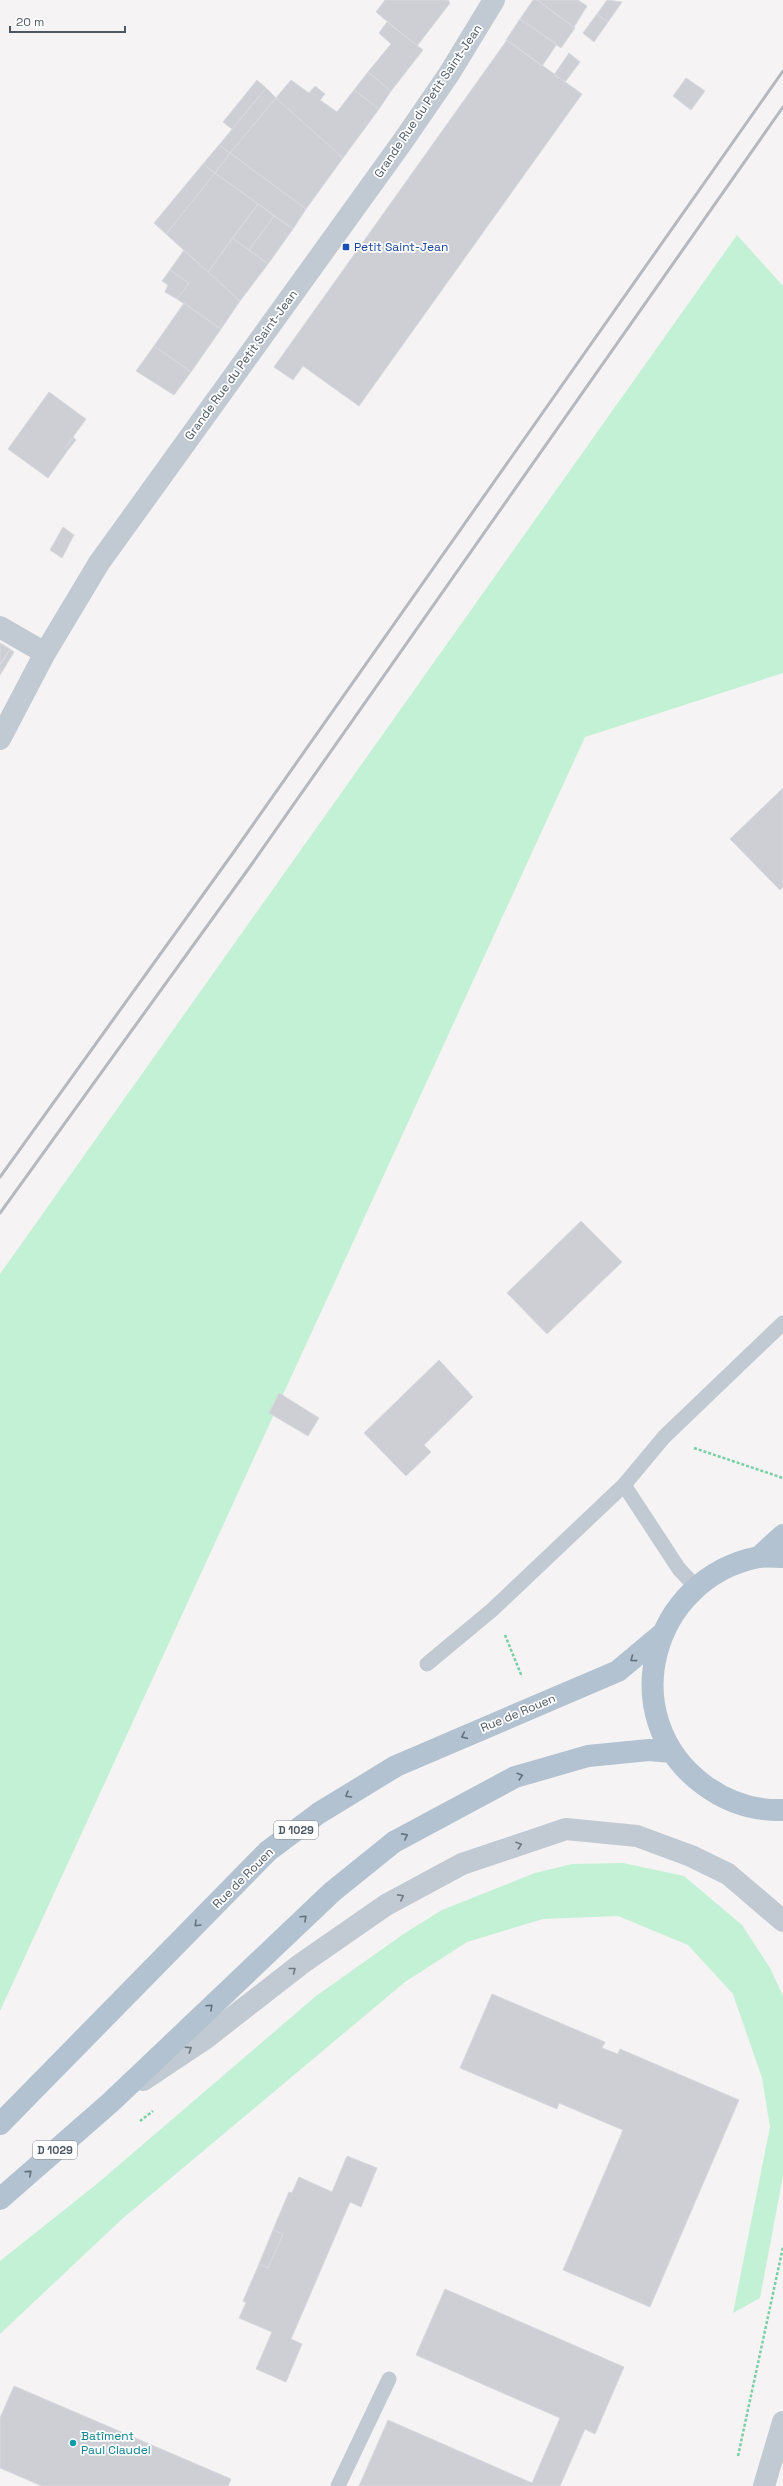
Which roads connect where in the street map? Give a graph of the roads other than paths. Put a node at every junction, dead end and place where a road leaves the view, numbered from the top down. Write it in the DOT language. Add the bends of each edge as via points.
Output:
graph roads {
  1 [pos="494,0"];
  2 [pos="0,627"];
  3 [pos="45,653"];
  4 [pos="0,739"];
  5 [pos="783,1324"];
  6 [pos="624,1485"];
  7 [pos="783,1535"];
  8 [pos="759,1557"];
  9 [pos="783,1557"];
  10 [pos="696,1587"];
  11 [pos="662,1634"];
  12 [pos="427,1664"];
  13 [pos="672,1752"];
  14 [pos="783,1810"];
  15 [pos="783,1921"];
  16 [pos="110,2102"];
  17 [pos="0,2124"];
  18 [pos="0,2199"];
  19 [pos="389,2379"];
  20 [pos="783,2422"];
  21 [pos="338,2486"];
  22 [pos="764,2486"];
  1 -- 3 [label="street, Grande Rue du Petit Saint-Jean" via="449,74 403,141 99,563"];
  2 -- 3 [label="street"];
  3 -- 4 [label="street, Grande Rue du Petit Saint-Jean"];
  5 -- 6 [label="lane" via="664,1437"];
  6 -- 10 [label="lane" via="679,1569"];
  6 -- 12 [label="lane" via="492,1610"];
  7 -- 8 [label="main road"];
  8 -- 9 [label="main road"];
  8 -- 10 [label="main road" via="725,1568"];
  10 -- 11 [label="main road" via="676,1608"];
  11 -- 13 [label="main road" via="653,1664 652,1694 659,1725"];
  11 -- 17 [label="main road, Rue de Rouen / D 1029, one-way" via="618,1671 396,1766 319,1813 268,1851"];
  13 -- 14 [label="main road" via="691,1775 715,1793 742,1805"];
  16 -- 13 [label="main road, D 1029, one-way" via="332,1892 394,1842 515,1777 588,1756 649,1750"];
  16 -- 15 [label="street, one-way" via="206,2038 300,1964 386,1905 462,1864 566,1829 637,1836 691,1856 728,1874"];
  18 -- 16 [label="main road, D 1029, one-way"];
  19 -- 21 [label="lane"];
  20 -- 22 [label="street"];
}
